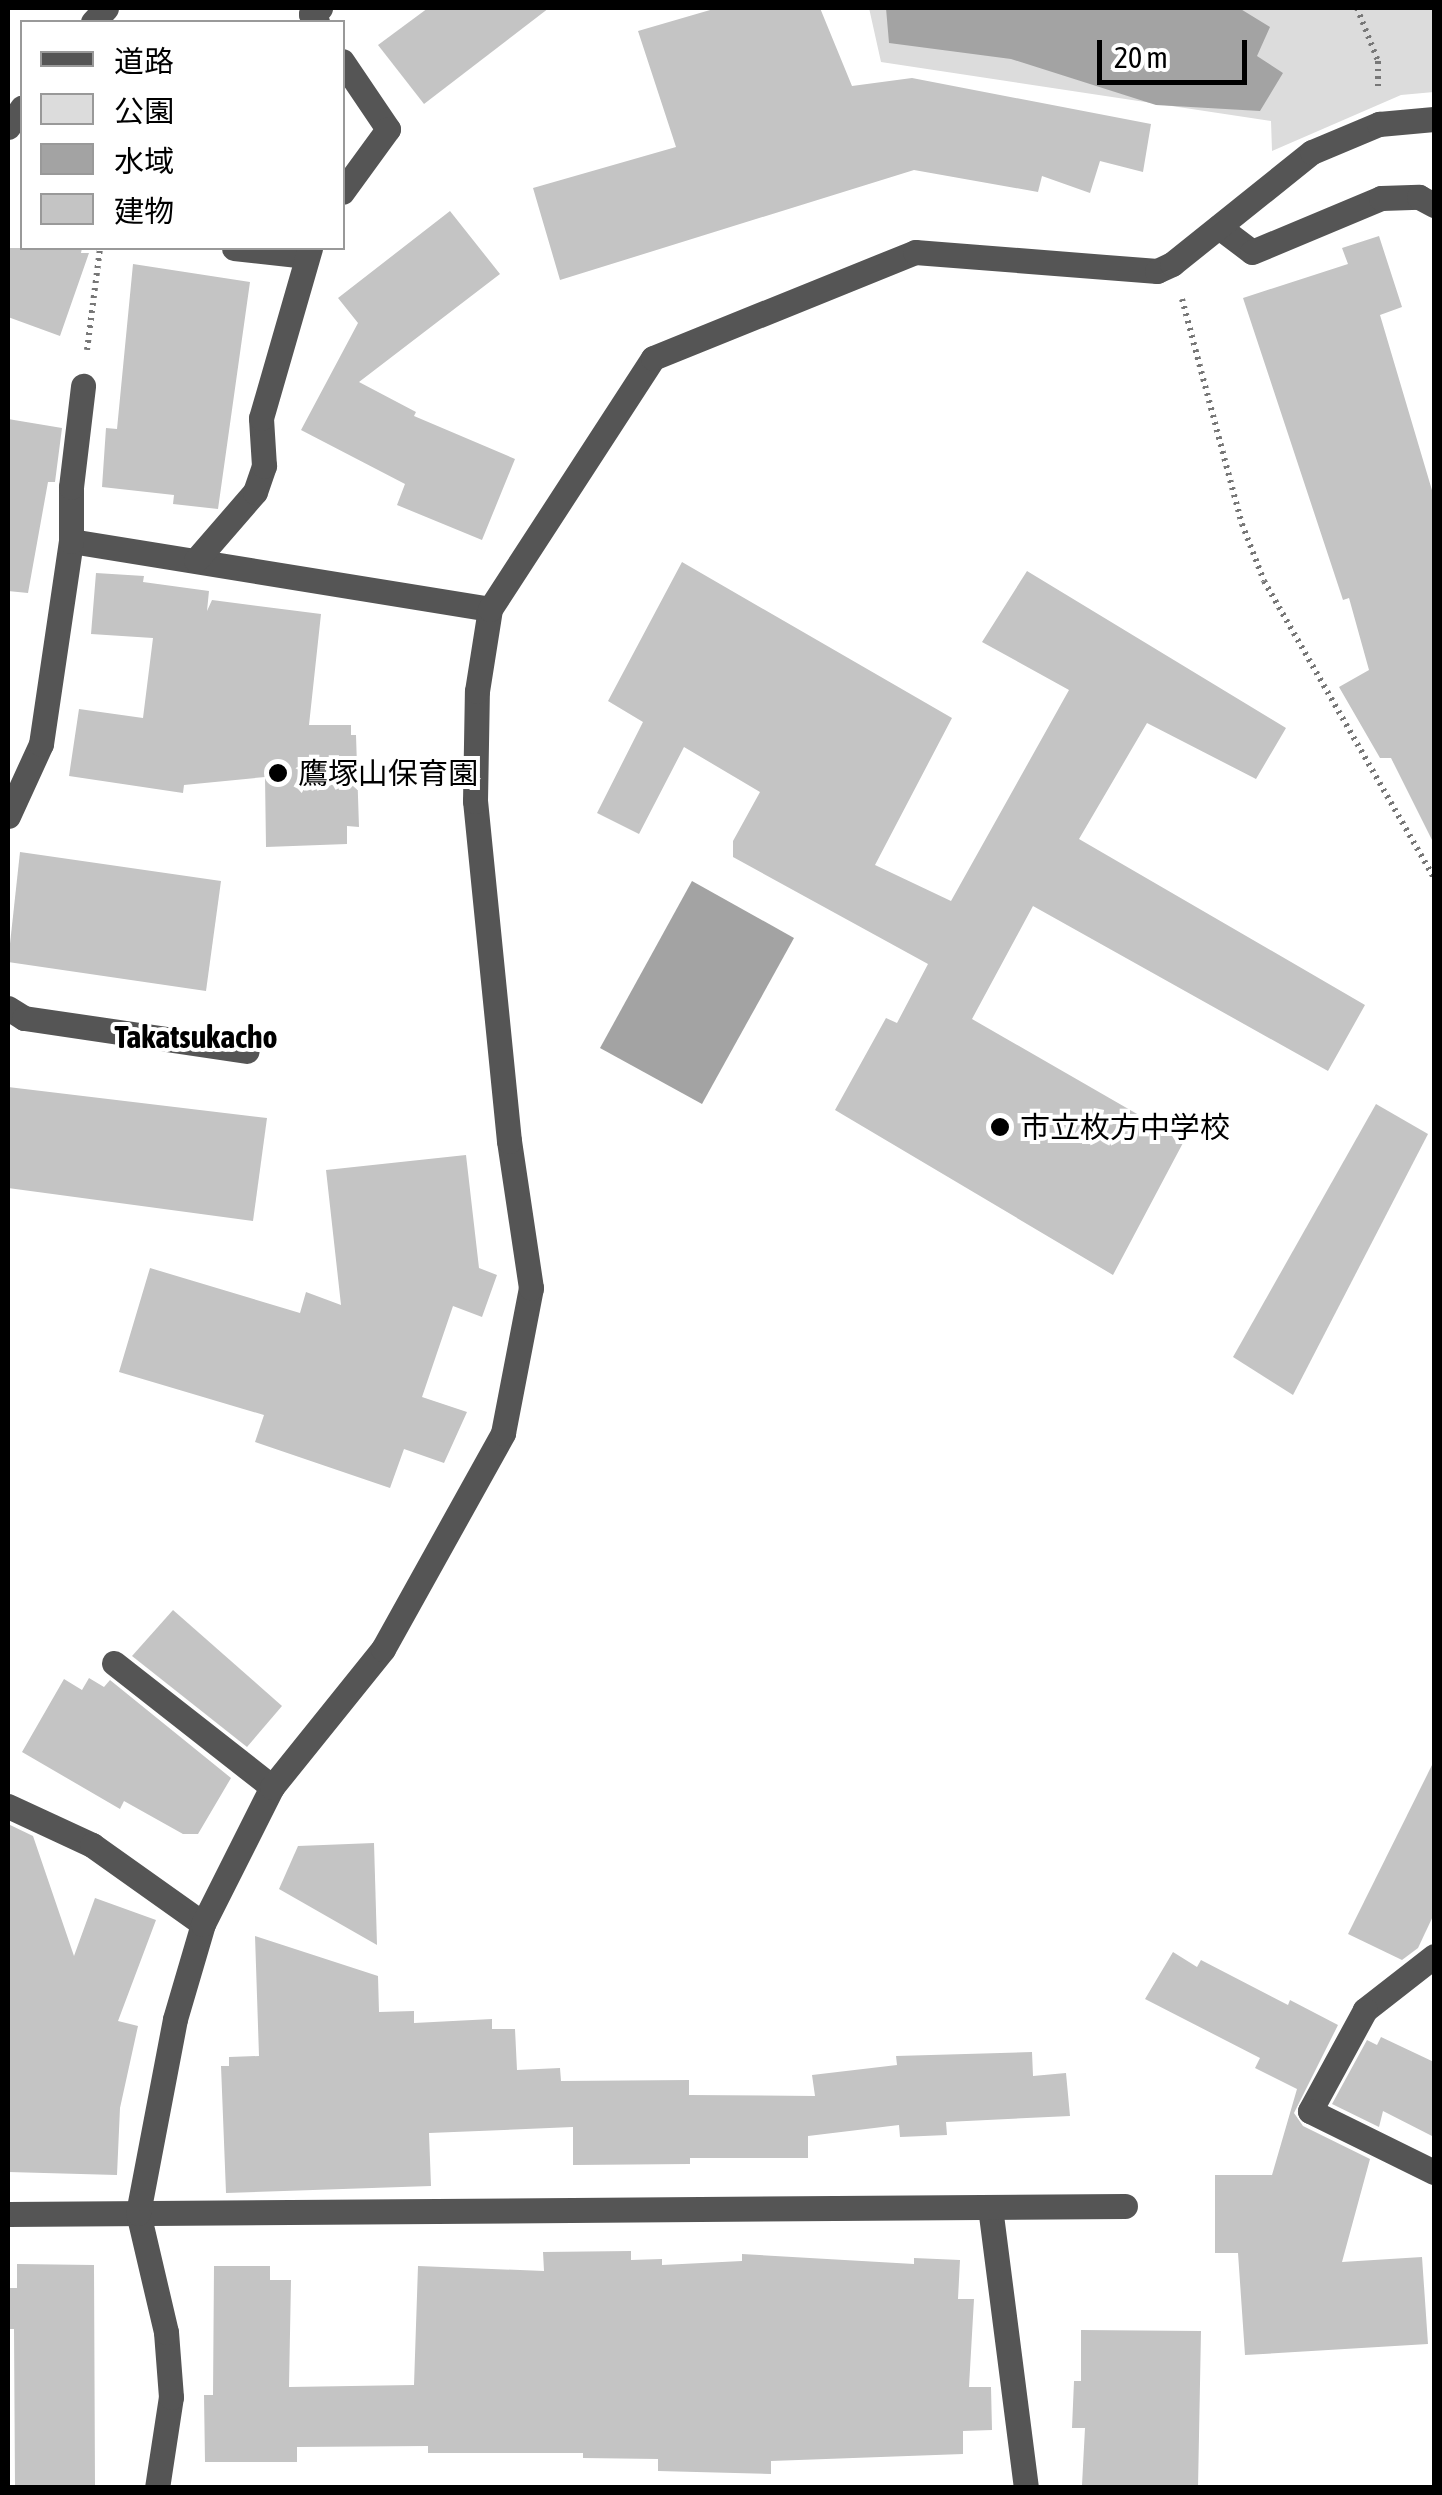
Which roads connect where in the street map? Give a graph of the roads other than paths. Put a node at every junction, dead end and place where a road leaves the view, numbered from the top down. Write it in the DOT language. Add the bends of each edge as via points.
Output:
graph roads {
  1 [pos="345,65"];
  2 [pos="1434,119"];
  3 [pos="345,188"];
  4 [pos="1434,205"];
  5 [pos="1219,227"];
  6 [pos="271,250"];
  7 [pos="308,252"];
  8 [pos="83,386"];
  9 [pos="71,541"];
  10 [pos="196,560"];
  11 [pos="490,609"];
  12 [pos="8,816"];
  13 [pos="8,1008"];
  14 [pos="248,1051"];
  15 [pos="114,1663"];
  16 [pos="272,1787"];
  17 [pos="8,1806"];
  18 [pos="203,1924"];
  19 [pos="1434,1956"];
  20 [pos="1434,2172"];
  21 [pos="1125,2206"];
  22 [pos="990,2207"];
  23 [pos="138,2213"];
  24 [pos="8,2214"];
  25 [pos="157,2488"];
  26 [pos="1026,2488"];
  1 -- 3 [label="street" via="388,129"];
  2 -- 5 [label="street" via="1378,124 1312,152"];
  4 -- 5 [label="street" via="1419,197 1381,198 1252,252"];
  5 -- 11 [label="street" via="1156,271 915,252 653,358"];
  6 -- 7 [label="street"];
  7 -- 10 [label="street" via="261,418 264,466 255,492"];
  8 -- 9 [label="street" via="70,487"];
  9 -- 10 [label="street"];
  9 -- 12 [label="street" via="42,744"];
  10 -- 11 [label="street"];
  11 -- 16 [label="street" via="477,691 475,801 509,1142 531,1288 502,1433 383,1648"];
  13 -- 14 [label="street" via="24,1018"];
  15 -- 16 [label="street"];
  16 -- 18 [label="street"];
  17 -- 18 [label="street" via="92,1845"];
  18 -- 23 [label="street" via="175,2019"];
  19 -- 20 [label="street" via="1365,2010 1310,2110"];
  21 -- 22 [label="street"];
  22 -- 23 [label="street"];
  22 -- 26 [label="street"];
  23 -- 24 [label="street"];
  23 -- 25 [label="street" via="166,2332 171,2397"];
}
